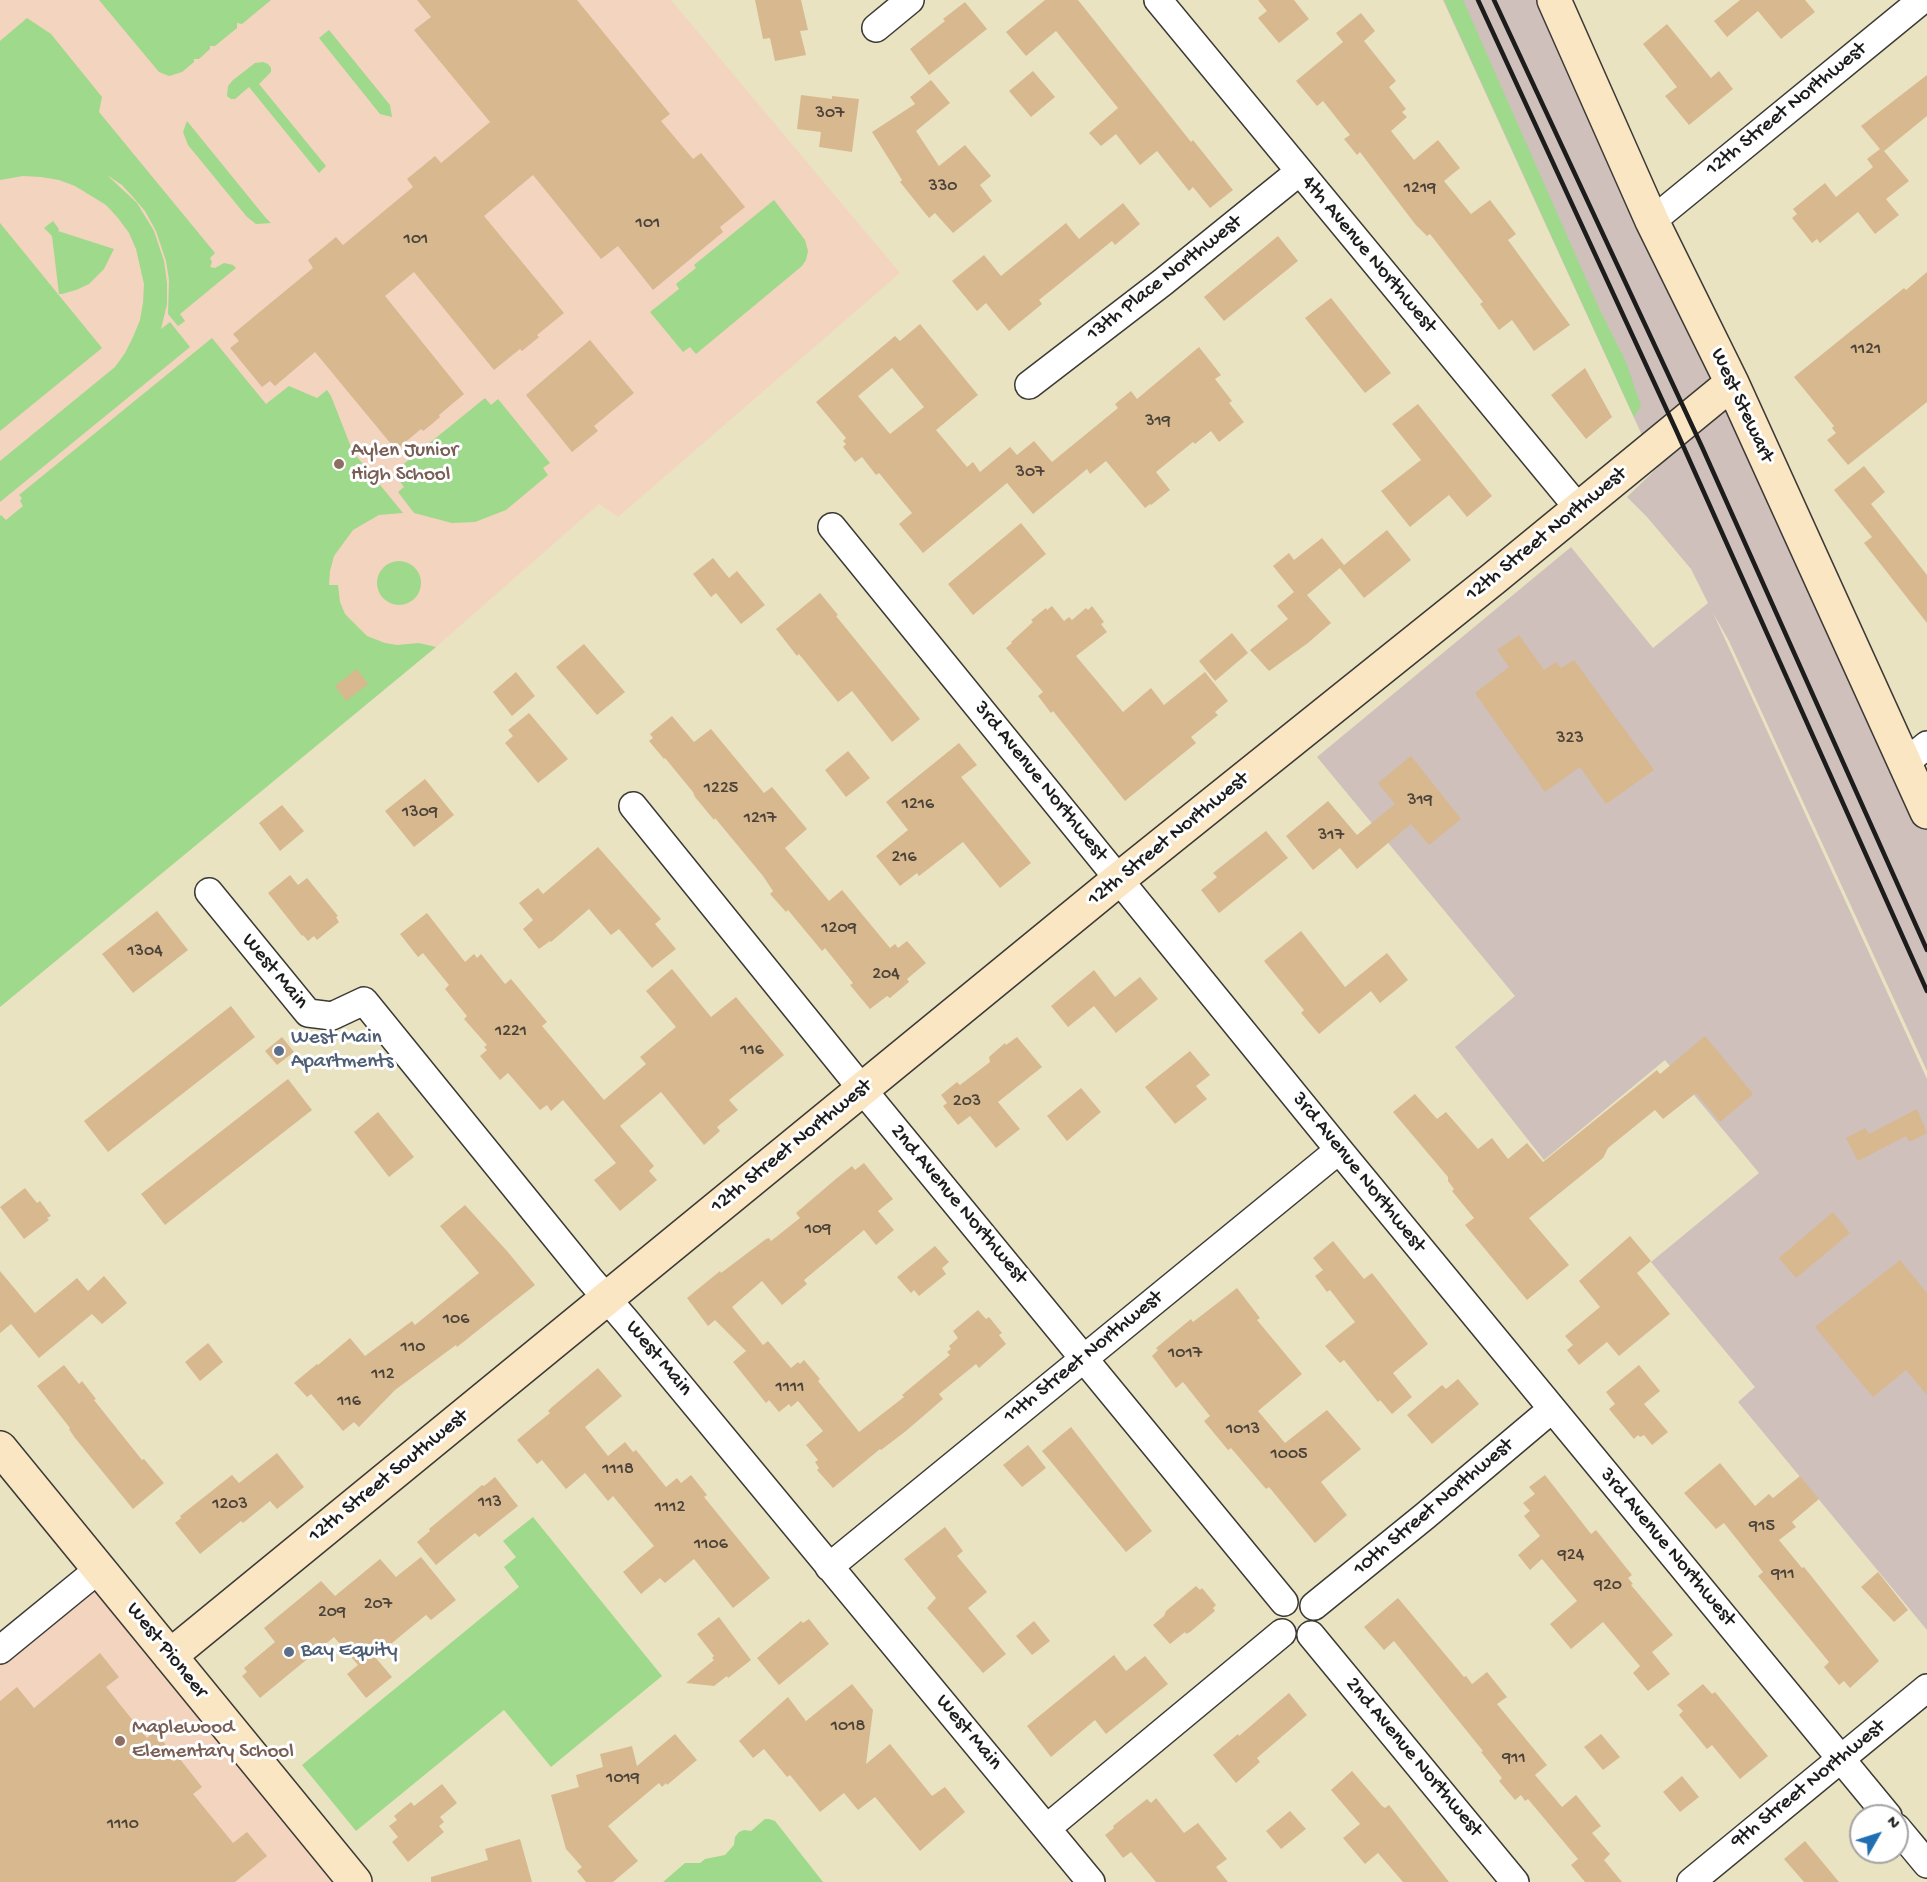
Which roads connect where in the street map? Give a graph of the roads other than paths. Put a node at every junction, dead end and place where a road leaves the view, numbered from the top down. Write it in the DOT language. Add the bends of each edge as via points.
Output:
graph roads {
  1 [pos="910,0"];
  2 [pos="1158,0"];
  3 [pos="1922,0"];
  4 [pos="1556,1"];
  5 [pos="876,28"];
  6 [pos="1299,172"];
  7 [pos="1652,221"];
  8 [pos="1732,383"];
  9 [pos="1029,385"];
  10 [pos="1579,509"];
  11 [pos="831,528"];
  12 [pos="1916,754"];
  13 [pos="633,806"];
  14 [pos="1927,812"];
  15 [pos="1119,879"];
  16 [pos="209,892"];
  17 [pos="862,1089"];
  18 [pos="1339,1150"];
  19 [pos="608,1299"];
  20 [pos="1084,1357"];
  21 [pos="1552,1409"];
  22 [pos="0,1448"];
  23 [pos="830,1567"];
  24 [pos="99,1569"];
  25 [pos="1284,1602"];
  26 [pos="1314,1606"];
  27 [pos="1282,1633"];
  28 [pos="1311,1635"];
  29 [pos="0,1650"];
  30 [pos="170,1656"];
  31 [pos="1927,1688"];
  32 [pos="1841,1759"];
  33 [pos="1878,1804"];
  34 [pos="1047,1828"];
  35 [pos="1909,1842"];
  36 [pos="1927,1864"];
  37 [pos="355,1882"];
  38 [pos="1091,1882"];
  39 [pos="1515,1882"];
  40 [pos="1691,1882"];
  1 -- 5 [label="street"];
  2 -- 6 [label="street, 4th Avenue Northwest"];
  3 -- 7 [label="street, 12th Street Northwest"];
  4 -- 7 [label="street, West Stewart"];
  6 -- 9 [label="street, 13th Place Northwest"];
  6 -- 10 [label="street, 4th Avenue Northwest"];
  7 -- 8 [label="street, West Stewart"];
  8 -- 10 [label="street, 12th Street Northwest"];
  8 -- 12 [label="street, West Stewart"];
  10 -- 15 [label="street, 12th Street Northwest"];
  11 -- 15 [label="street, 3rd Avenue Northwest"];
  12 -- 14 [label="street, West Stewart"];
  13 -- 17 [label="street, 2nd Avenue Northwest"];
  15 -- 17 [label="street, 12th Street Northwest"];
  15 -- 18 [label="street, 3rd Avenue Northwest"];
  16 -- 19 [label="street, West Main" via="308,1013 332,1016 364,1001"];
  17 -- 19 [label="street, 12th Street Northwest"];
  17 -- 20 [label="street, 2nd Avenue Northwest"];
  18 -- 20 [label="street, 11th Street Northwest"];
  18 -- 21 [label="street, 3rd Avenue Northwest"];
  19 -- 23 [label="street, West Main"];
  19 -- 30 [label="street, 12th Street Southwest"];
  20 -- 23 [label="street, 11th Street Northwest"];
  20 -- 25 [label="street, 2nd Avenue Northwest"];
  21 -- 26 [label="street, 10th Street Northwest"];
  21 -- 32 [label="street, 3rd Avenue Northwest"];
  22 -- 24 [label="street, West Pioneer"];
  23 -- 34 [label="street, West Main"];
  24 -- 29 [label="street"];
  24 -- 30 [label="street, West Pioneer"];
  25 -- 26 [label="street" via="1298,1598"];
  25 -- 27 [label="street" via="1276,1617"];
  26 -- 28 [label="street" via="1318,1623"];
  27 -- 28 [label="street" via="1296,1640"];
  27 -- 34 [label="street"];
  28 -- 39 [label="street, 2nd Avenue Northwest"];
  30 -- 37 [label="street, West Pioneer"];
  31 -- 32 [label="street, 9th Street Northwest"];
  32 -- 33 [label="street, 3rd Avenue Northwest"];
  32 -- 40 [label="street, 9th Street Northwest"];
  34 -- 38 [label="street, West Main"];
  35 -- 36 [label="street"];
}
